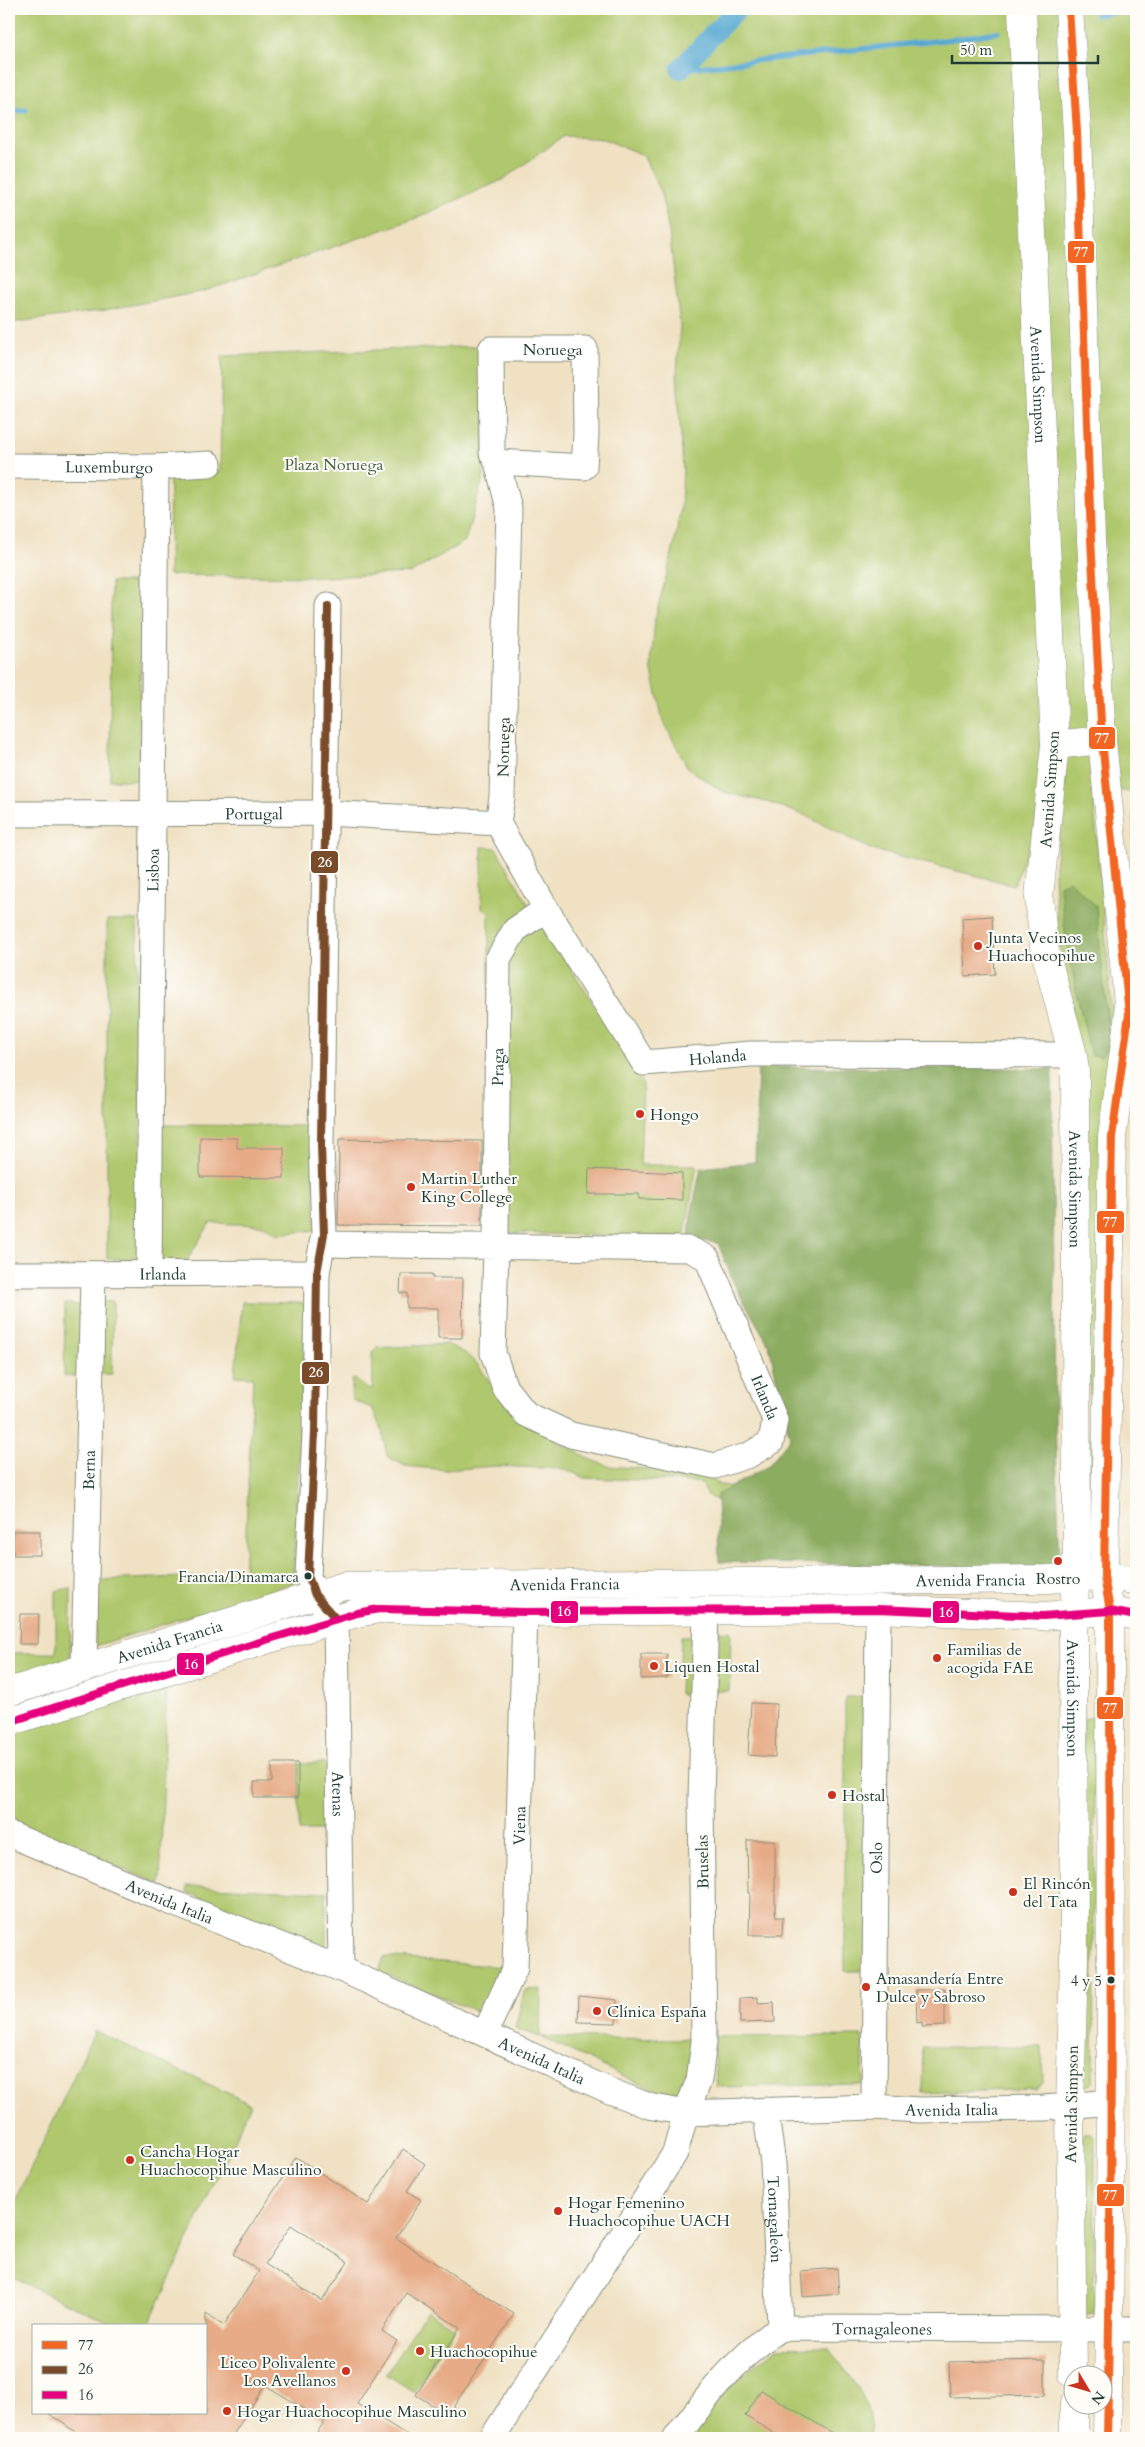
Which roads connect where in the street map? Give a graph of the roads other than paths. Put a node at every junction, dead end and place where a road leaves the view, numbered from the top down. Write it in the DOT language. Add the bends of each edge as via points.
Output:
graph roads {
  1 [pos="1022,9"];
  2 [pos="1069,9"];
  3 [pos="497,462"];
  4 [pos="209,464"];
  5 [pos="9,466"];
  6 [pos="156,467"];
  7 [pos="328,606"];
  8 [pos="1102,740"];
  9 [pos="1055,745"];
  10 [pos="327,813"];
  11 [pos="9,814"];
  12 [pos="153,815"];
  13 [pos="498,823"];
  14 [pos="546,909"];
  15 [pos="1073,1054"];
  16 [pos="322,1244"];
  17 [pos="496,1247"];
  18 [pos="318,1273"];
  19 [pos="9,1274"];
  20 [pos="93,1274"];
  21 [pos="150,1274"];
  22 [pos="1104,1576"];
  23 [pos="1076,1577"];
  24 [pos="1136,1580"];
  25 [pos="315,1595"];
  26 [pos="706,1609"];
  27 [pos="878,1609"];
  28 [pos="1110,1611"];
  29 [pos="526,1612"];
  30 [pos="1075,1614"];
  31 [pos="1136,1616"];
  32 [pos="336,1619"];
  33 [pos="84,1668"];
  34 [pos="9,1692"];
  35 [pos="9,1722"];
  36 [pos="9,1834"];
  37 [pos="341,1969"];
  38 [pos="485,2033"];
  39 [pos="1110,2102"];
  40 [pos="1070,2105"];
  41 [pos="874,2107"];
  42 [pos="765,2110"];
  43 [pos="686,2113"];
  44 [pos="780,2328"];
  45 [pos="1123,2328"];
  46 [pos="1072,2329"];
  47 [pos="1073,2364"];
  48 [pos="1074,2414"];
  49 [pos="492,2438"];
  50 [pos="676,2438"];
  51 [pos="1074,2438"];
  52 [pos="1107,2438"];
  1 -- 9 [label="main road, Avenida Simpson"];
  2 -- 8 [label="main road, Avenida Simpson"];
  3 -- 3 [label="street, Noruega" via="492,453 491,350 585,349 584,466"];
  3 -- 13 [label="street, Noruega" via="509,508 502,797"];
  4 -- 6 [label="street, Luxemburgo"];
  5 -- 6 [label="street, Luxemburgo"];
  6 -- 12 [label="street, Lisboa"];
  7 -- 10 [label="street"];
  8 -- 9 [label="main road"];
  8 -- 22 [label="main road, Avenida Simpson" via="1128,1014 1112,1137"];
  9 -- 15 [label="main road, Avenida Simpson" via="1040,898 1044,947"];
  10 -- 12 [label="street, Portugal"];
  10 -- 13 [label="street, Portugal"];
  10 -- 16 [label="street"];
  11 -- 12 [label="street, Portugal"];
  12 -- 21 [label="street, Lisboa"];
  13 -- 14 [label="street, Holanda"];
  14 -- 15 [label="street, Holanda" via="644,1063 750,1054"];
  14 -- 17 [label="street, Praga" via="515,930 498,959"];
  15 -- 23 [label="main road, Avenida Simpson" via="1078,1367"];
  16 -- 17 [label="street, Irlanda"];
  16 -- 18 [label="street"];
  17 -- 17 [label="street, Irlanda" via="493,1352 505,1388 526,1414 571,1435 715,1466 749,1455 771,1442 776,1420 707,1258 690,1249"];
  18 -- 21 [label="street, Irlanda"];
  18 -- 25 [label="street" via="316,1432 308,1576"];
  19 -- 20 [label="street, Irlanda"];
  20 -- 21 [label="street, Irlanda"];
  20 -- 33 [label="street, Berna"];
  22 -- 23 [label="main road, Avenida Francia"];
  22 -- 24 [label="main road, Avenida Francia"];
  22 -- 28 [label="main road, Avenida Simpson"];
  23 -- 25 [label="main road, Avenida Francia" via="344,1586"];
  23 -- 30 [label="main road, Avenida Simpson"];
  25 -- 32 [label="street"];
  25 -- 33 [label="main road, Avenida Francia"];
  26 -- 27 [label="main road, Avenida Francia"];
  26 -- 29 [label="main road, Avenida Francia"];
  26 -- 43 [label="street, Bruselas" via="701,1800 704,2042 699,2080"];
  27 -- 30 [label="main road, Avenida Francia" via="1043,1616"];
  27 -- 41 [label="street, Oslo"];
  28 -- 30 [label="main road, Avenida Francia"];
  28 -- 31 [label="main road, Avenida Francia"];
  28 -- 39 [label="main road, Avenida Simpson"];
  29 -- 32 [label="main road, Avenida Francia" via="379,1609"];
  29 -- 38 [label="street, Viena" via="515,1968"];
  30 -- 40 [label="main road, Avenida Simpson" via="1074,1960"];
  32 -- 35 [label="main road, Avenida Francia"];
  32 -- 37 [label="street, Atenas"];
  33 -- 34 [label="main road, Avenida Francia"];
  36 -- 37 [label="street, Avenida Italia"];
  37 -- 38 [label="street, Avenida Italia"];
  38 -- 43 [label="street, Avenida Italia" via="629,2100"];
  39 -- 40 [label="street, Avenida Italia"];
  39 -- 45 [label="main road, Avenida Simpson"];
  40 -- 41 [label="street, Avenida Italia" via="918,2110"];
  40 -- 46 [label="main road, Avenida Simpson"];
  41 -- 42 [label="street, Avenida Italia"];
  42 -- 43 [label="street, Avenida Italia"];
  42 -- 44 [label="street, Tornagaleón" via="773,2163"];
  43 -- 49 [label="street, Bruselas" via="675,2153"];
  44 -- 46 [label="street, Tornagaleones"];
  44 -- 50 [label="street" via="728,2370"];
  45 -- 46 [label="street, Tornagaleones"];
  45 -- 52 [label="main road, Avenida Simpson"];
  46 -- 47 [label="main road, Avenida Simpson"];
  48 -- 51 [label="main road"];
}
